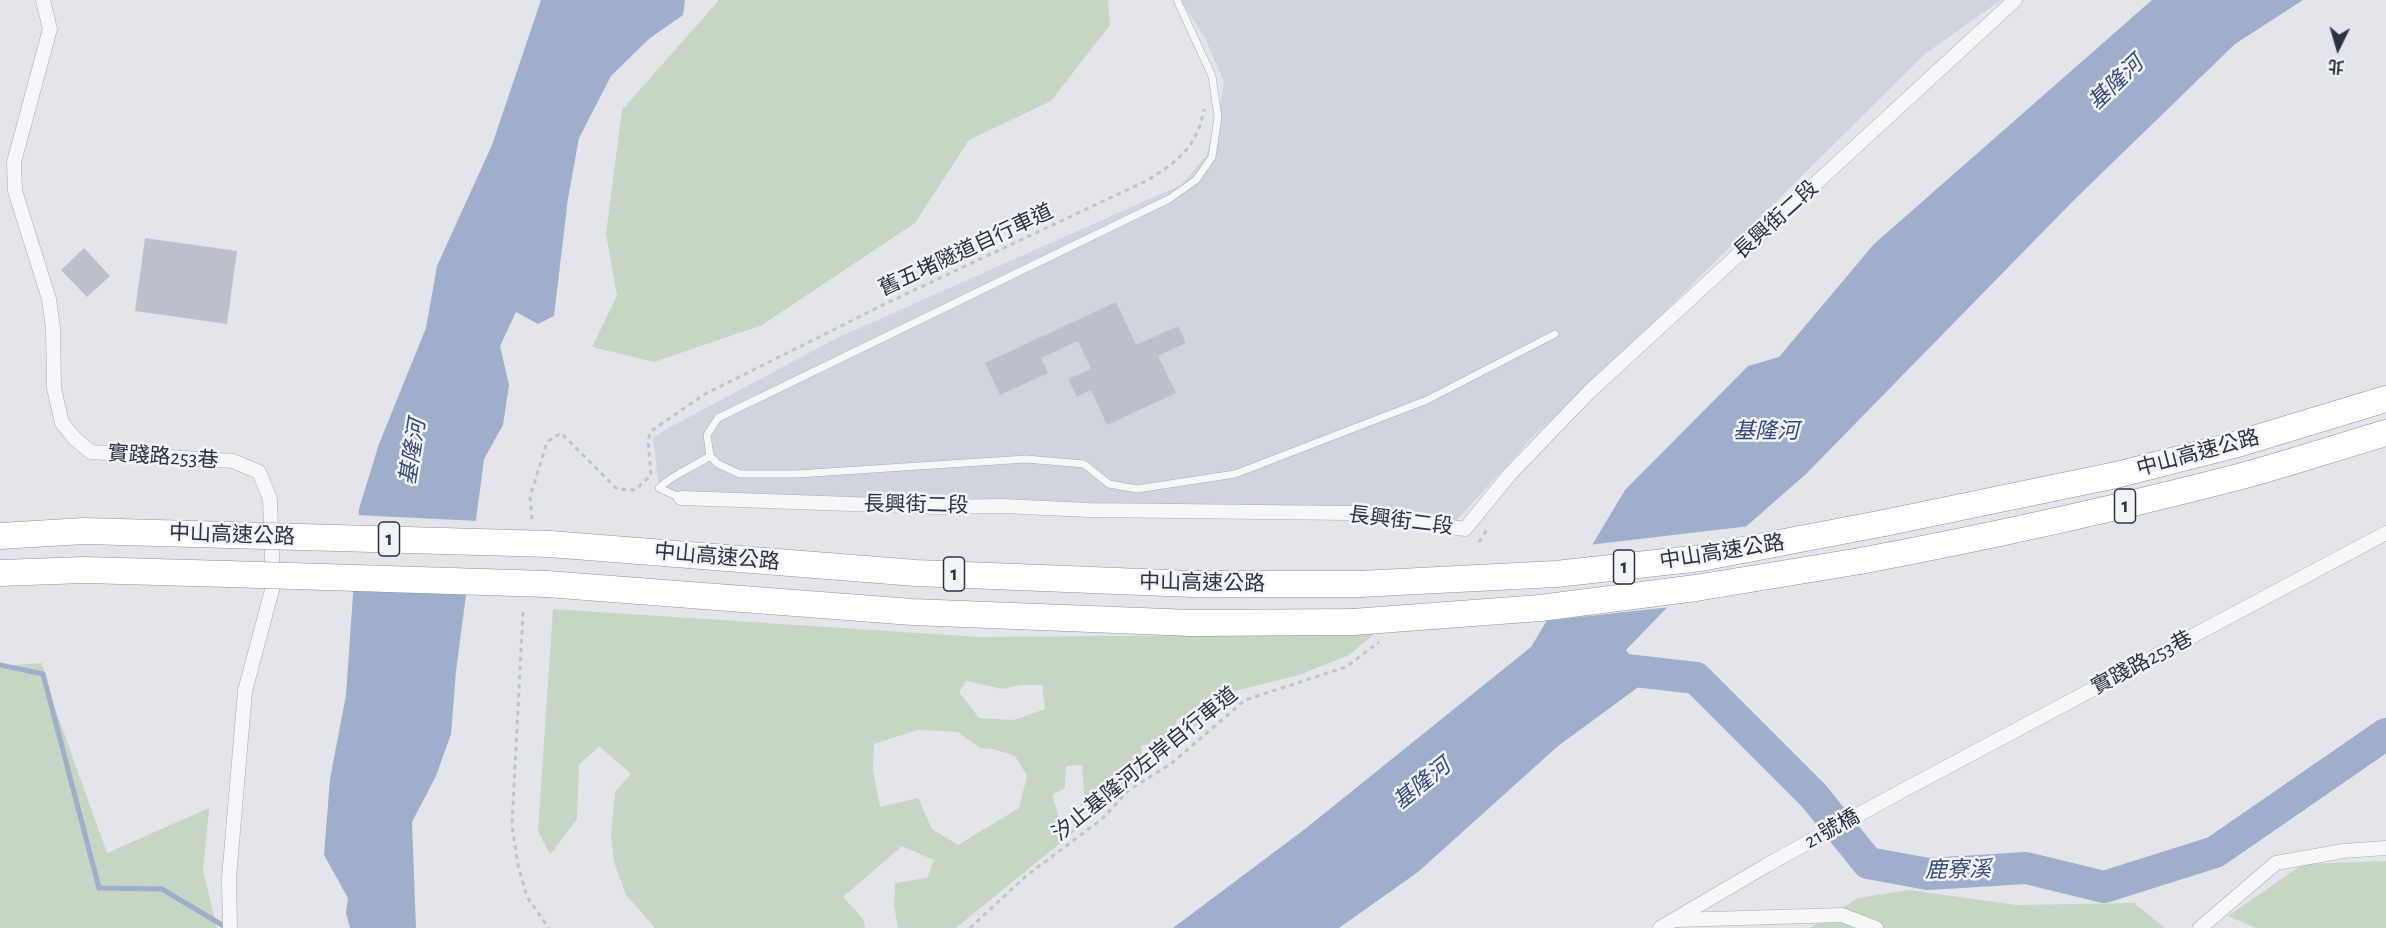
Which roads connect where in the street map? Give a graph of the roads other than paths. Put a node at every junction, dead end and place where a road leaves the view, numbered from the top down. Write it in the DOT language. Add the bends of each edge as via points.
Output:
graph roads {
  1 [pos="43,0"];
  2 [pos="1177,0"];
  3 [pos="2015,0"];
  4 [pos="1555,334"];
  5 [pos="2386,399"];
  6 [pos="2386,433"];
  7 [pos="710,456"];
  8 [pos="681,498"];
  9 [pos="0,526"];
  10 [pos="84,531"];
  11 [pos="2386,533"];
  12 [pos="0,536"];
  13 [pos="0,573"];
  14 [pos="1898,793"];
  15 [pos="2386,848"];
  16 [pos="1729,887"];
  17 [pos="1732,918"];
  18 [pos="1675,920"];
  19 [pos="229,922"];
  20 [pos="1661,928"];
  21 [pos="1876,928"];
  22 [pos="2200,928"];
  1 -- 19 [label="street, 實踐路253巷" via="50,29 14,162 15,190 49,299 54,388 62,423 91,452 233,461 259,472 270,499 273,586 245,691 229,878"];
  2 -- 7 [label="lane" via="1212,76 1218,117 1212,157 1196,180 1169,200 718,418 707,435"];
  3 -- 8 [label="street, 長興街二段" via="1589,392 1510,474 1465,530 1350,513 936,507"];
  4 -- 7 [label="lane" via="1416,404 1235,474 1168,486 1120,488 1083,464 1066,461 1026,459 740,474"];
  5 -- 10 [label="highway, 中山高速公路 / 1, bridge" via="2234,445 2116,475 1701,558 1556,574 1360,584 1192,584 916,573 550,544"];
  6 -- 13 [label="highway, 中山高速公路 / 1, bridge" via="2117,508 1860,561 1540,608 1353,622 1192,623 912,612 547,584 84,570"];
  7 -- 8 [label="lane" via="671,476 659,488"];
  9 -- 10 [label="highway"];
  10 -- 12 [label="highway, 中山高速公路 / 1"];
  11 -- 14 [label="street, 實踐路253巷"];
  14 -- 16 [label="street, 21號橋"];
  15 -- 22 [label="street" via="2276,863"];
  16 -- 17 [label="street" via="1718,904 1721,912"];
  16 -- 18 [label="street"];
  17 -- 18 [label="street"];
  17 -- 21 [label="street" via="1842,915"];
  18 -- 20 [label="street"];
}
